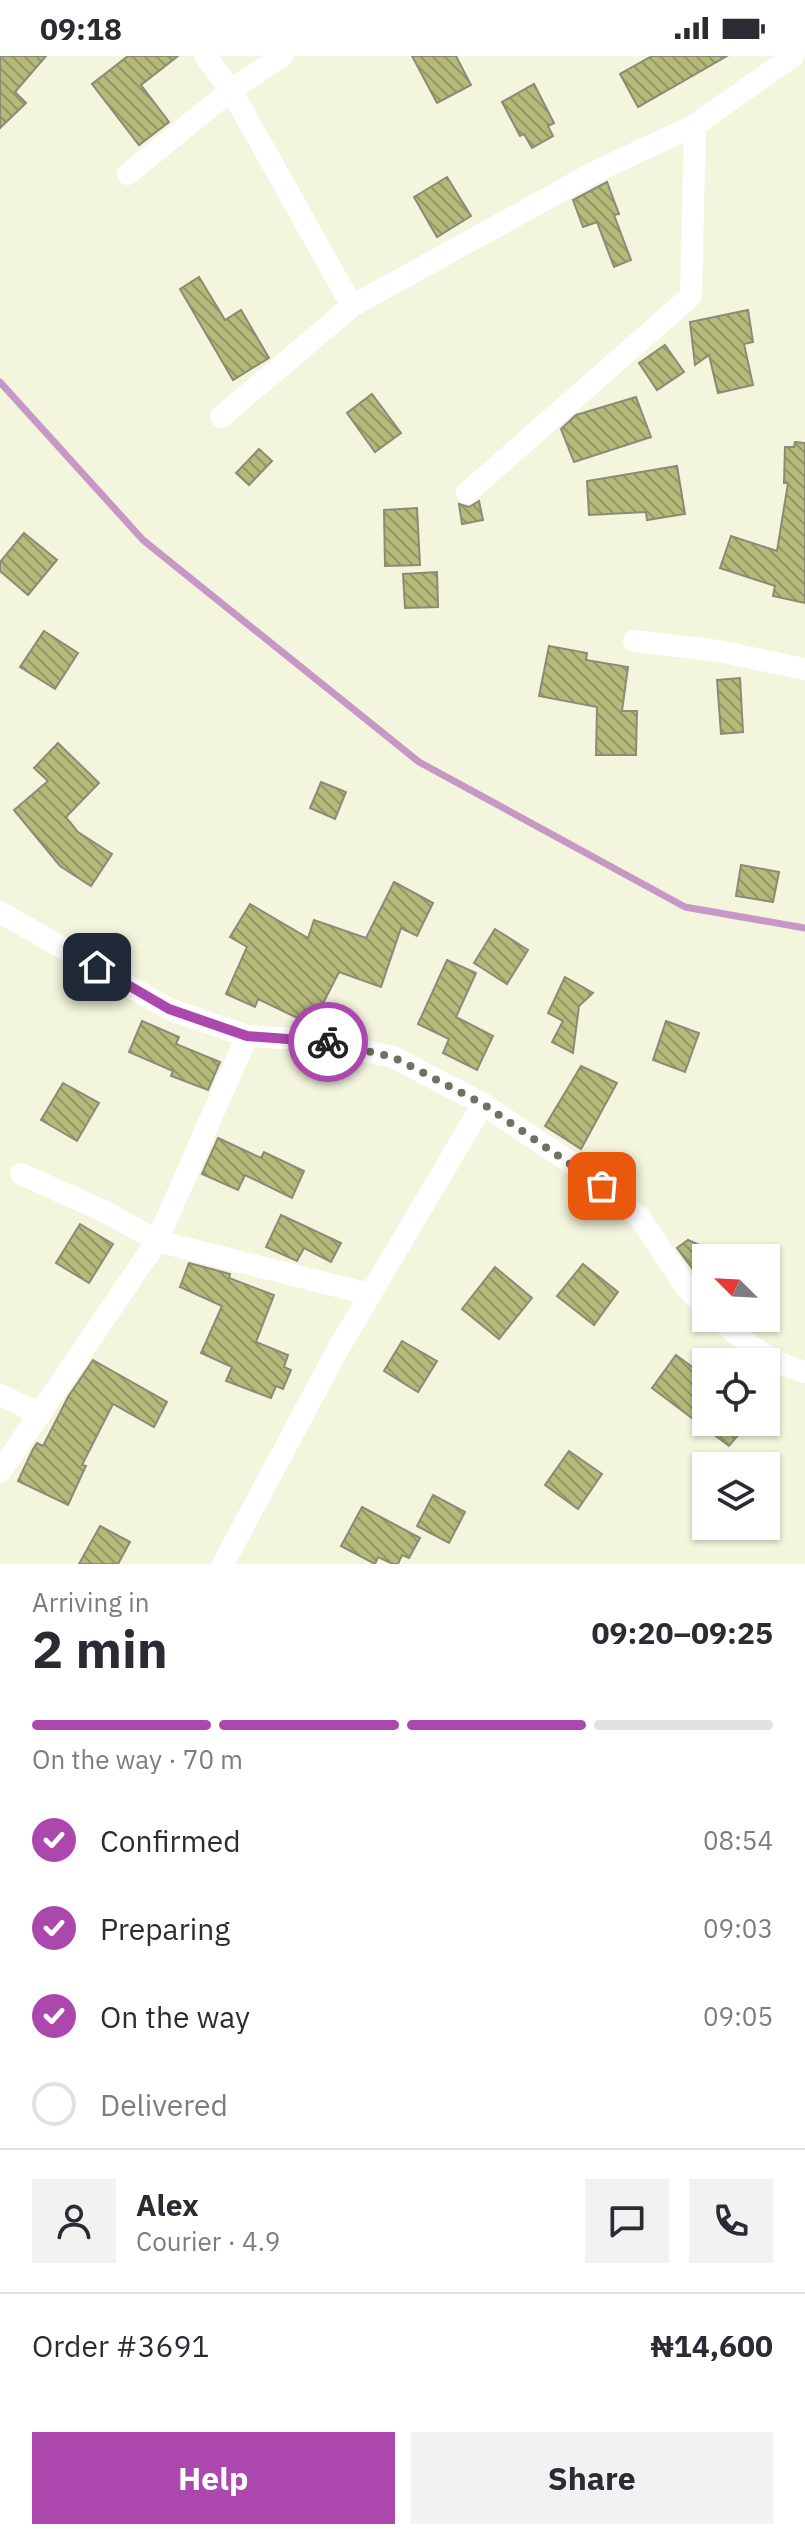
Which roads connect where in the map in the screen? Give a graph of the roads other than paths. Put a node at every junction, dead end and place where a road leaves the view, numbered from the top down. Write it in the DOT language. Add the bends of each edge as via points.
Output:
graph roads {
  1 [pos="205,56"];
  2 [pos="282,56"];
  3 [pos="793,56"];
  4 [pos="231,90"];
  5 [pos="695,125"];
  6 [pos="128,174"];
  7 [pos="352,306"];
  8 [pos="221,417"];
  9 [pos="467,493"];
  10 [pos="634,641"];
  11 [pos="805,669"];
  12 [pos="0,912"];
  13 [pos="247,1036"];
  14 [pos="483,1104"];
  15 [pos="21,1174"];
  16 [pos="157,1241"];
  17 [pos="692,1293"];
  18 [pos="369,1294"];
  19 [pos="734,1332"];
  20 [pos="805,1372"];
  21 [pos="0,1395"];
  22 [pos="41,1414"];
  23 [pos="0,1472"];
  24 [pos="223,1564"];
  1 -- 4 [label="street"];
  2 -- 4 [label="street"];
  3 -- 5 [label="street"];
  4 -- 6 [label="street"];
  4 -- 7 [label="street"];
  5 -- 7 [label="street" via="595,172"];
  5 -- 9 [label="street" via="691,296"];
  7 -- 8 [label="street"];
  10 -- 11 [label="street"];
  12 -- 13 [label="street" via="169,1009"];
  13 -- 14 [label="street" via="316,1040 393,1057"];
  13 -- 16 [label="street"];
  14 -- 17 [label="street" via="583,1171 640,1218"];
  14 -- 18 [label="street"];
  15 -- 16 [label="street"];
  16 -- 18 [label="street"];
  16 -- 22 [label="street"];
  18 -- 24 [label="street"];
  19 -- 20 [label="street" via="785,1367"];
  21 -- 22 [label="street"];
  22 -- 23 [label="street"];
}
